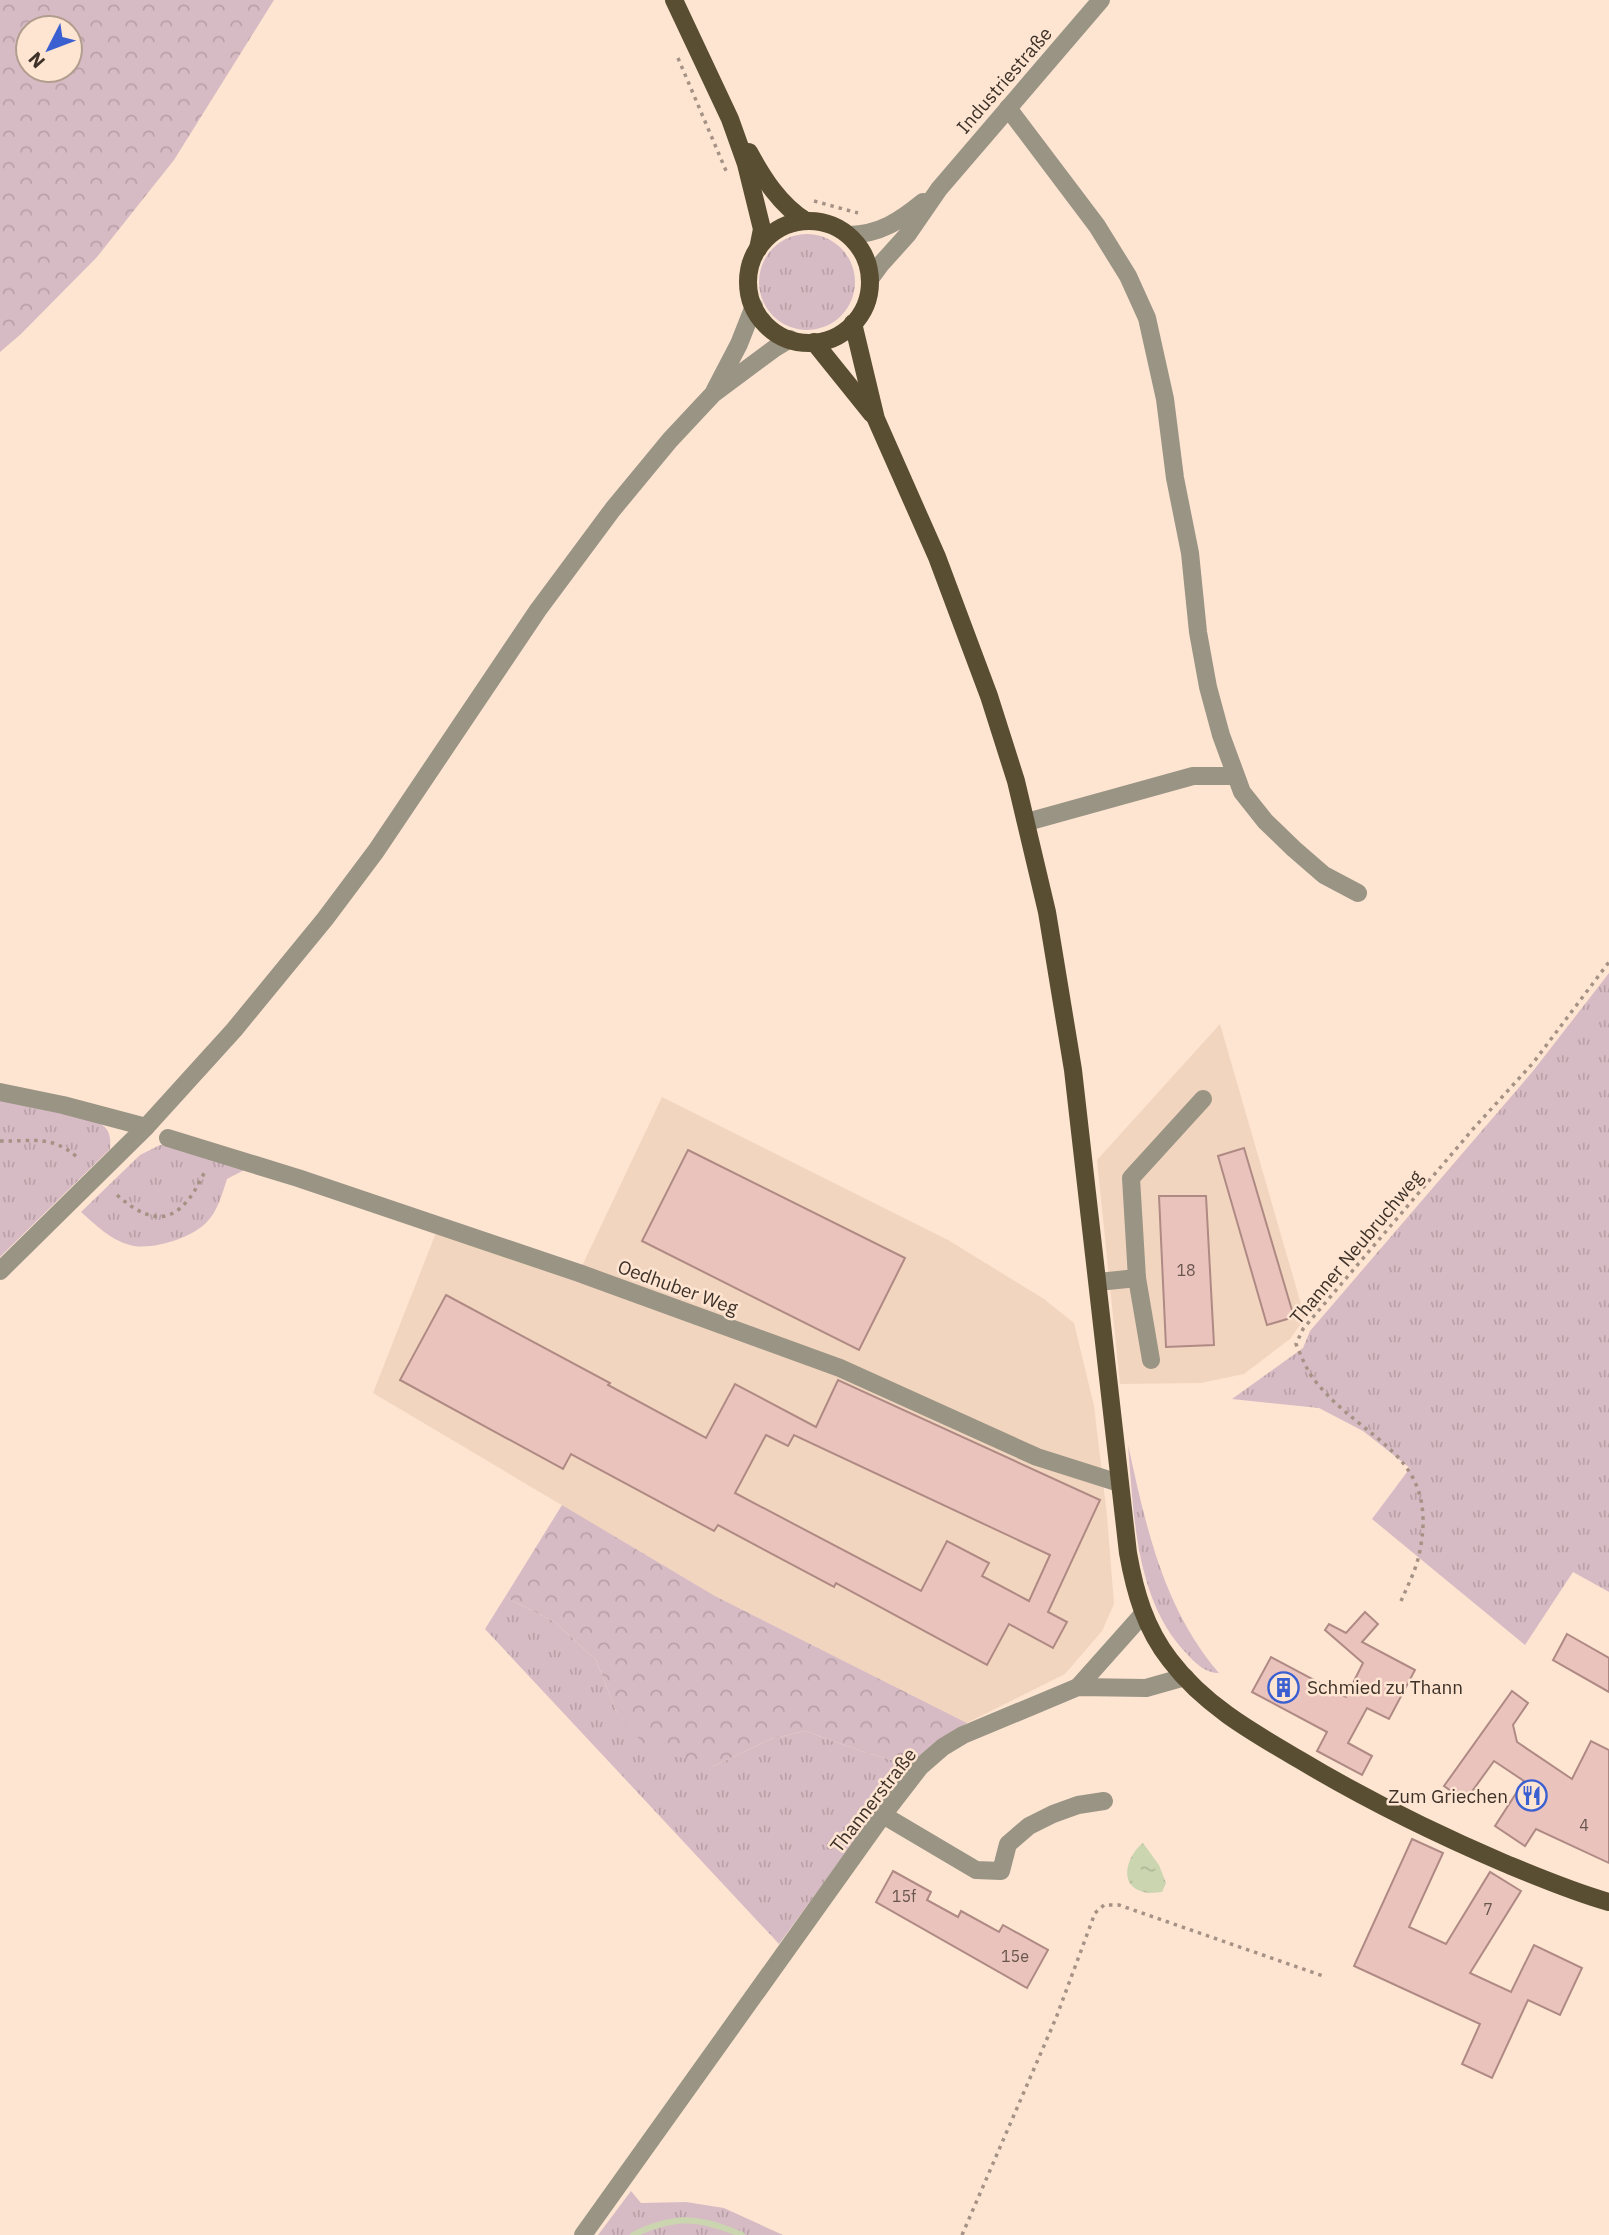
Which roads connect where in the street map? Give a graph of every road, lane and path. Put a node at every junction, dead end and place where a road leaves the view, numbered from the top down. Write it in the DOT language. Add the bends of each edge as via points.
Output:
graph roads {
  1 [pos="674,0"];
  2 [pos="1101,0"];
  3 [pos="673,48"];
  4 [pos="1008,108"];
  5 [pos="730,119"];
  6 [pos="732,184"];
  7 [pos="939,188"];
  8 [pos="808,199"];
  9 [pos="866,214"];
  10 [pos="806,221"];
  11 [pos="849,235"];
  12 [pos="758,249"];
  13 [pos="870,279"];
  14 [pos="754,306"];
  15 [pos="853,323"];
  16 [pos="790,339"];
  17 [pos="814,342"];
  18 [pos="713,394"];
  19 [pos="876,419"];
  20 [pos="1235,776"];
  21 [pos="1027,822"];
  22 [pos="1358,893"];
  23 [pos="1609,962"];
  24 [pos="0,1092"];
  25 [pos="1203,1100"];
  26 [pos="146,1127"];
  27 [pos="168,1138"];
  28 [pos="0,1141"];
  29 [pos="215,1152"];
  30 [pos="77,1157"];
  31 [pos="117,1195"];
  32 [pos="0,1271"];
  33 [pos="1137,1278"];
  34 [pos="1098,1282"];
  35 [pos="1150,1360"];
  36 [pos="1119,1483"];
  37 [pos="1401,1601"];
  38 [pos="1143,1614"];
  39 [pos="1185,1677"];
  40 [pos="1078,1687"];
  41 [pos="1104,1801"];
  42 [pos="883,1815"];
  43 [pos="1609,1902"];
  44 [pos="1326,1977"];
  45 [pos="583,2235"];
  46 [pos="962,2235"];
  1 -- 5 [label="main road"];
  2 -- 4 [label="street, Industriestraße"];
  3 -- 6 [label="path"];
  4 -- 7 [label="street, Industriestraße"];
  4 -- 20 [label="street" via="1097,226 1147,318 1165,399 1208,687"];
  5 -- 10 [label="main road" via="775,193"];
  5 -- 12 [label="main road" via="762,229"];
  7 -- 11 [label="street, Industriestraße" via="883,228"];
  7 -- 13 [label="street, Industriestraße"];
  8 -- 9 [label="path"];
  10 -- 11 [label="main road" via="829,224"];
  10 -- 12 [label="main road" via="771,234"];
  11 -- 13 [label="main road" via="860,248"];
  12 -- 14 [label="main road" via="749,283"];
  13 -- 15 [label="main road" via="865,306"];
  14 -- 16 [label="main road" via="765,323"];
  14 -- 18 [label="street"];
  15 -- 17 [label="main road" via="839,335"];
  15 -- 19 [label="main road"];
  16 -- 17 [label="main road"];
  16 -- 18 [label="street"];
  17 -- 19 [label="main road"];
  18 -- 26 [label="street" via="613,509 325,919"];
  19 -- 21 [label="main road" via="970,643"];
  20 -- 21 [label="street" via="1193,776"];
  20 -- 22 [label="street" via="1265,821 1294,849 1324,875"];
  21 -- 34 [label="main road" via="1058,967"];
  23 -- 37 [label="path, Thanner Neubruchweg" via="1533,1063 1303,1329 1296,1345 1318,1385 1398,1455 1415,1478 1423,1524 1421,1549"];
  24 -- 26 [label="street"];
  25 -- 33 [label="street" via="1131,1178"];
  26 -- 32 [label="street"];
  27 -- 29 [label="street, Oedhuber Weg"];
  28 -- 30 [label="path" via="55,1142"];
  29 -- 31 [label="path" via="189,1203 168,1216 143,1213"];
  29 -- 36 [label="street, Oedhuber Weg" via="579,1273 827,1363 1037,1457"];
  33 -- 34 [label="street"];
  33 -- 35 [label="street"];
  34 -- 36 [label="main road"];
  36 -- 38 [label="main road" via="1134,1585"];
  38 -- 39 [label="main road" via="1160,1646"];
  38 -- 40 [label="street, Thannerstraße"];
  39 -- 40 [label="street, Thannerstraße" via="1146,1688"];
  39 -- 43 [label="main road" via="1230,1718 1342,1785 1467,1847"];
  40 -- 42 [label="street, Thannerstraße" via="943,1747 920,1767"];
  41 -- 42 [label="street" via="1078,1805 1029,1826 1008,1844 1001,1871 975,1870"];
  42 -- 45 [label="street, Thannerstraße"];
  44 -- 46 [label="path" via="1119,1905 1104,1905 1095,1913 1056,2018"];
}
